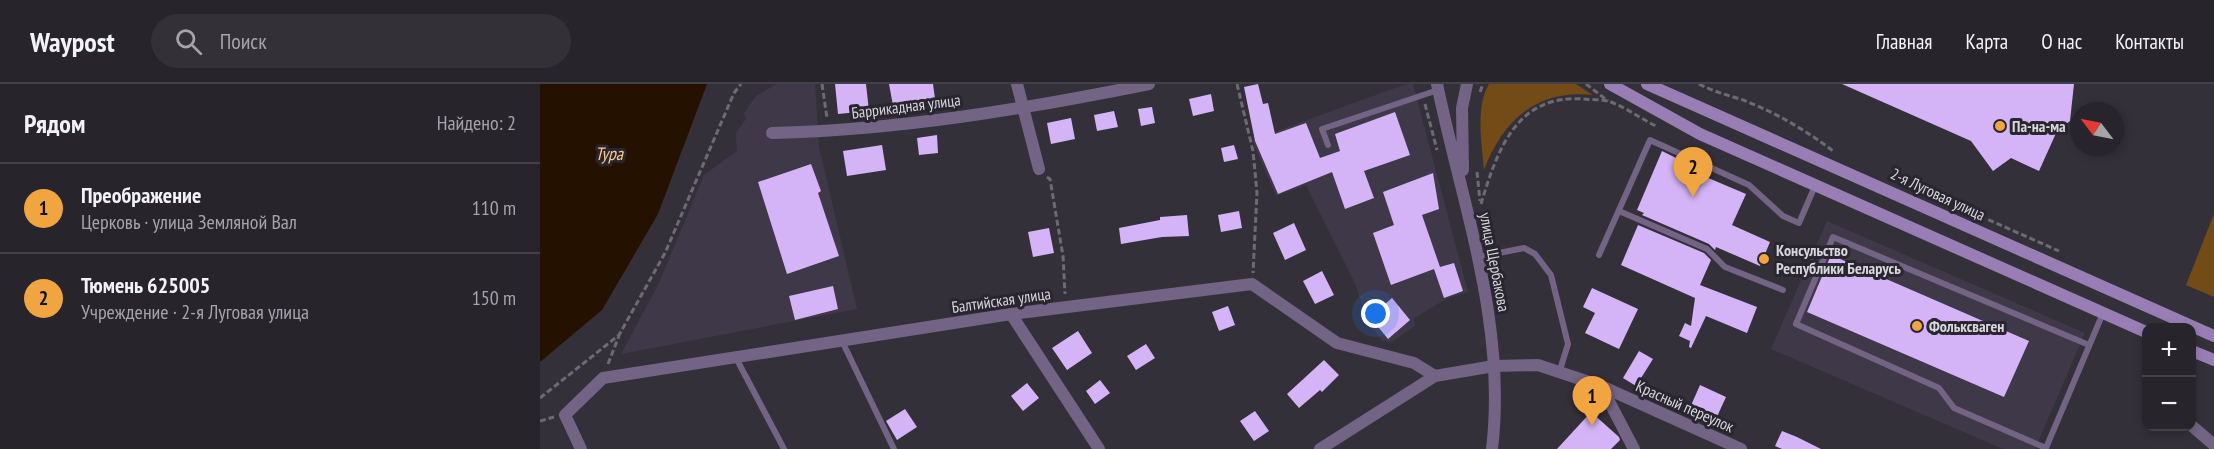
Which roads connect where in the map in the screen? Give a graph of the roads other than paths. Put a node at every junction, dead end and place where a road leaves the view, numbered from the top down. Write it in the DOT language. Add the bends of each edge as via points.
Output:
graph roads {
  1 [pos="1017,84"];
  2 [pos="1149,84"];
  3 [pos="1467,84"];
  4 [pos="1610,84"];
  5 [pos="1650,85"];
  6 [pos="1438,87"];
  7 [pos="1022,110"];
  8 [pos="771,133"];
  9 [pos="1328,145"];
  10 [pos="1039,169"];
  11 [pos="1815,186"];
  12 [pos="1465,192"];
  13 [pos="1618,211"];
  14 [pos="1599,255"];
  15 [pos="1479,257"];
  16 [pos="1783,290"];
  17 [pos="2103,313"];
  18 [pos="1011,314"];
  19 [pos="2142,330"];
  20 [pos="2214,336"];
  21 [pos="841,340"];
  22 [pos="2089,345"];
  23 [pos="2196,353"];
  24 [pos="735,356"];
  25 [pos="2214,360"];
  26 [pos="1494,366"];
  27 [pos="1559,373"];
  28 [pos="1435,376"];
  29 [pos="1601,386"];
  30 [pos="2196,429"];
  31 [pos="2214,445"];
  32 [pos="581,449"];
  33 [pos="784,449"];
  34 [pos="894,449"];
  35 [pos="1099,449"];
  36 [pos="1320,449"];
  37 [pos="1492,449"];
  38 [pos="1635,449"];
  39 [pos="1741,449"];
  1 -- 7 [label="street"];
  2 -- 7 [label="street, Баррикадная улица"];
  3 -- 12 [label="street" via="1462,108"];
  4 -- 11 [label="main road" via="1700,134"];
  5 -- 20 [label="main road, 2-я Луговая улица"];
  6 -- 9 [label="lane" via="1322,129"];
  6 -- 12 [label="street, улица Щербакова"];
  7 -- 8 [label="street, Баррикадная улица" via="829,132"];
  7 -- 10 [label="street"];
  11 -- 13 [label="lane" via="1798,223 1783,216 1749,185 1650,140"];
  11 -- 17 [label="main road"];
  12 -- 15 [label="street, улица Щербакова"];
  13 -- 14 [label="lane"];
  13 -- 16 [label="lane" via="1707,249 1725,267"];
  15 -- 26 [label="street, улица Щербакова" via="1488,300"];
  15 -- 27 [label="lane" via="1524,248 1535,254 1551,275 1568,344"];
  17 -- 19 [label="main road"];
  17 -- 22 [label="lane"];
  18 -- 21 [label="street, Балтийская улица"];
  18 -- 28 [label="street, Балтийская улица" via="1252,284 1337,343 1414,363"];
  18 -- 35 [label="street"];
  21 -- 24 [label="street, Балтийская улица"];
  21 -- 34 [label="lane"];
  22 -- 22 [label="lane" via="1833,237 1796,324 1939,388 1954,408 2046,448"];
  23 -- 25 [label="main road"];
  24 -- 32 [label="street, Балтийская улица" via="603,378 565,415"];
  24 -- 33 [label="lane"];
  26 -- 27 [label="street, Красный переулок" via="1538,365"];
  26 -- 28 [label="street, Красный переулок"];
  26 -- 37 [label="street, улица Щербакова"];
  27 -- 29 [label="street, Красный переулок"];
  28 -- 36 [label="street, Красный переулок"];
  29 -- 38 [label="street"];
  29 -- 39 [label="street, Красный переулок"];
  30 -- 31 [label="street"];
}
